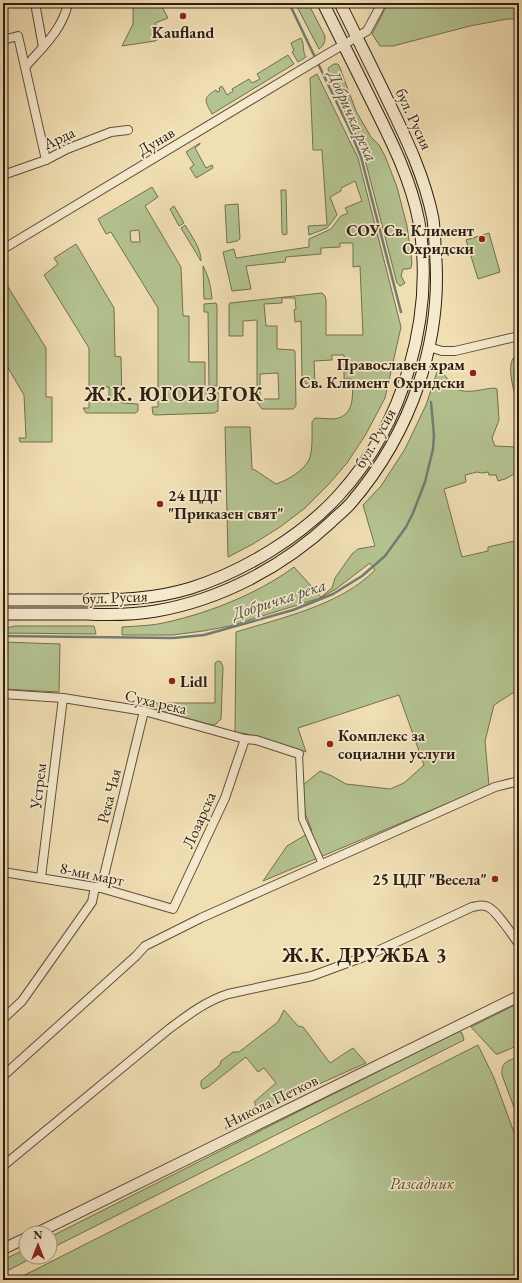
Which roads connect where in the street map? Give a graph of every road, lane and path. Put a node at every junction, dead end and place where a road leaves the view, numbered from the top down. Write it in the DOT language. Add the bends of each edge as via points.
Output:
graph roads {
  1 [pos="35,3"];
  2 [pos="68,3"];
  3 [pos="323,3"];
  4 [pos="340,3"];
  5 [pos="382,3"];
  6 [pos="4,38"];
  7 [pos="357,38"];
  8 [pos="344,45"];
  9 [pos="43,47"];
  10 [pos="25,67"];
  11 [pos="128,130"];
  12 [pos="46,160"];
  13 [pos="3,175"];
  14 [pos="3,249"];
  15 [pos="519,336"];
  16 [pos="429,347"];
  17 [pos="3,600"];
  18 [pos="3,614"];
  19 [pos="3,694"];
  20 [pos="63,698"];
  21 [pos="144,711"];
  22 [pos="245,739"];
  23 [pos="299,754"];
  24 [pos="519,781"];
  25 [pos="322,864"];
  26 [pos="3,872"];
  27 [pos="40,877"];
  28 [pos="98,888"];
  29 [pos="173,909"];
  30 [pos="519,944"];
  31 [pos="519,996"];
  32 [pos="3,1019"];
  33 [pos="3,1076"];
  34 [pos="3,1166"];
  35 [pos="53,1225"];
  36 [pos="18,1242"];
  37 [pos="3,1249"];
  1 -- 9 [label="street"];
  2 -- 9 [label="street" via="62,22"];
  3 -- 8 [label="main road, бул. Русия"];
  4 -- 7 [label="main road, бул. Русия"];
  5 -- 7 [label="street" via="367,31"];
  6 -- 10 [label="street" via="18,36"];
  7 -- 8 [label="street, Дунав"];
  7 -- 16 [label="main road, бул. Русия" via="410,147 424,183 433,220 437,260 436,299"];
  8 -- 14 [label="street, Дунав"];
  8 -- 17 [label="main road, бул. Русия" via="397,153 419,222 422,290 418,331 401,395 382,436 339,496 306,526 270,551 229,573 191,588 153,597 120,600"];
  9 -- 10 [label="street"];
  10 -- 12 [label="street"];
  11 -- 12 [label="street, Арда" via="111,132"];
  12 -- 13 [label="street, Арда"];
  15 -- 16 [label="street" via="455,351"];
  16 -- 18 [label="main road, бул. Русия" via="414,400 394,442 371,478 349,505 315,537 278,563 235,586 195,601 155,611 121,614"];
  19 -- 20 [label="street, Суха река"];
  20 -- 21 [label="street, Суха река"];
  20 -- 27 [label="street, Устрем"];
  21 -- 22 [label="street, Суха река"];
  21 -- 28 [label="street, Река Чая"];
  22 -- 23 [label="street, Суха река"];
  22 -- 29 [label="street, Лозарска" via="225,798"];
  23 -- 25 [label="street" via="302,819"];
  24 -- 25 [label="street" via="495,787"];
  25 -- 33 [label="street" via="145,946"];
  26 -- 27 [label="street, 8-ми март"];
  27 -- 28 [label="street, 8-ми март"];
  28 -- 29 [label="street, 8-ми март"];
  28 -- 32 [label="street, Река Чая" via="92,902 22,1002"];
  30 -- 34 [label="street" via="494,910 481,905 369,955 312,976 216,998 170,1029"];
  31 -- 35 [label="street, Никола Петков"];
  36 -- 37 [label="street"];
}
